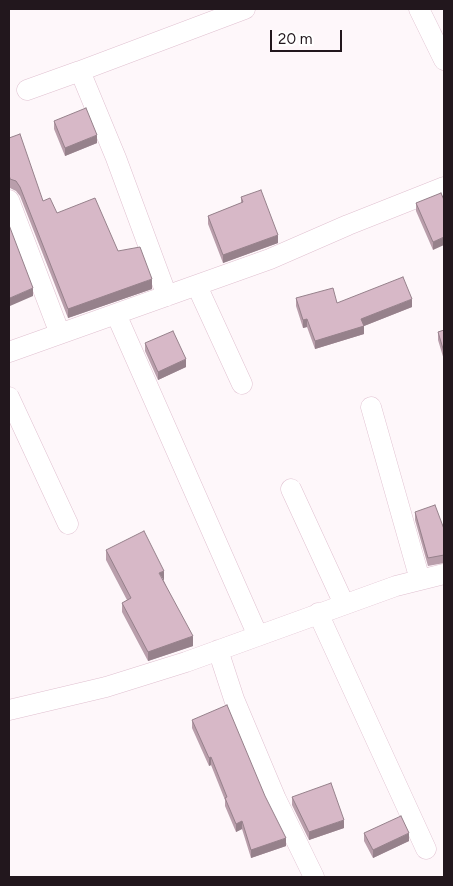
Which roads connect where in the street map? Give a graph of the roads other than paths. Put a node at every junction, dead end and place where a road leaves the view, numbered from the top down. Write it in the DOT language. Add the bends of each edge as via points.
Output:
graph roads {
  1 [pos="245,9"];
  2 [pos="419,9"];
  3 [pos="444,60"];
  4 [pos="80,71"];
  5 [pos="27,90"];
  6 [pos="444,187"];
  7 [pos="9,200"];
  8 [pos="196,286"];
  9 [pos="168,296"];
  10 [pos="116,314"];
  11 [pos="60,334"];
  12 [pos="9,352"];
  13 [pos="242,384"];
  14 [pos="9,397"];
  15 [pos="371,407"];
  16 [pos="291,489"];
  17 [pos="68,524"];
  18 [pos="444,574"];
  19 [pos="420,580"];
  20 [pos="344,604"];
  21 [pos="318,613"];
  22 [pos="258,636"];
  23 [pos="218,650"];
  24 [pos="9,710"];
  25 [pos="426,849"];
  26 [pos="314,877"];
  1 -- 4 [label="street"];
  2 -- 3 [label="street"];
  4 -- 5 [label="street"];
  4 -- 9 [label="street"];
  6 -- 8 [label="street"];
  7 -- 11 [label="street"];
  8 -- 9 [label="street"];
  8 -- 13 [label="street"];
  9 -- 10 [label="street"];
  10 -- 11 [label="street"];
  10 -- 22 [label="street"];
  11 -- 12 [label="street"];
  14 -- 17 [label="street"];
  15 -- 19 [label="street"];
  16 -- 20 [label="street"];
  18 -- 19 [label="street"];
  19 -- 20 [label="street"];
  20 -- 21 [label="street"];
  21 -- 22 [label="street"];
  21 -- 25 [label="street"];
  22 -- 23 [label="street"];
  23 -- 24 [label="street" via="106,687"];
  23 -- 26 [label="street" via="234,699"];
}
